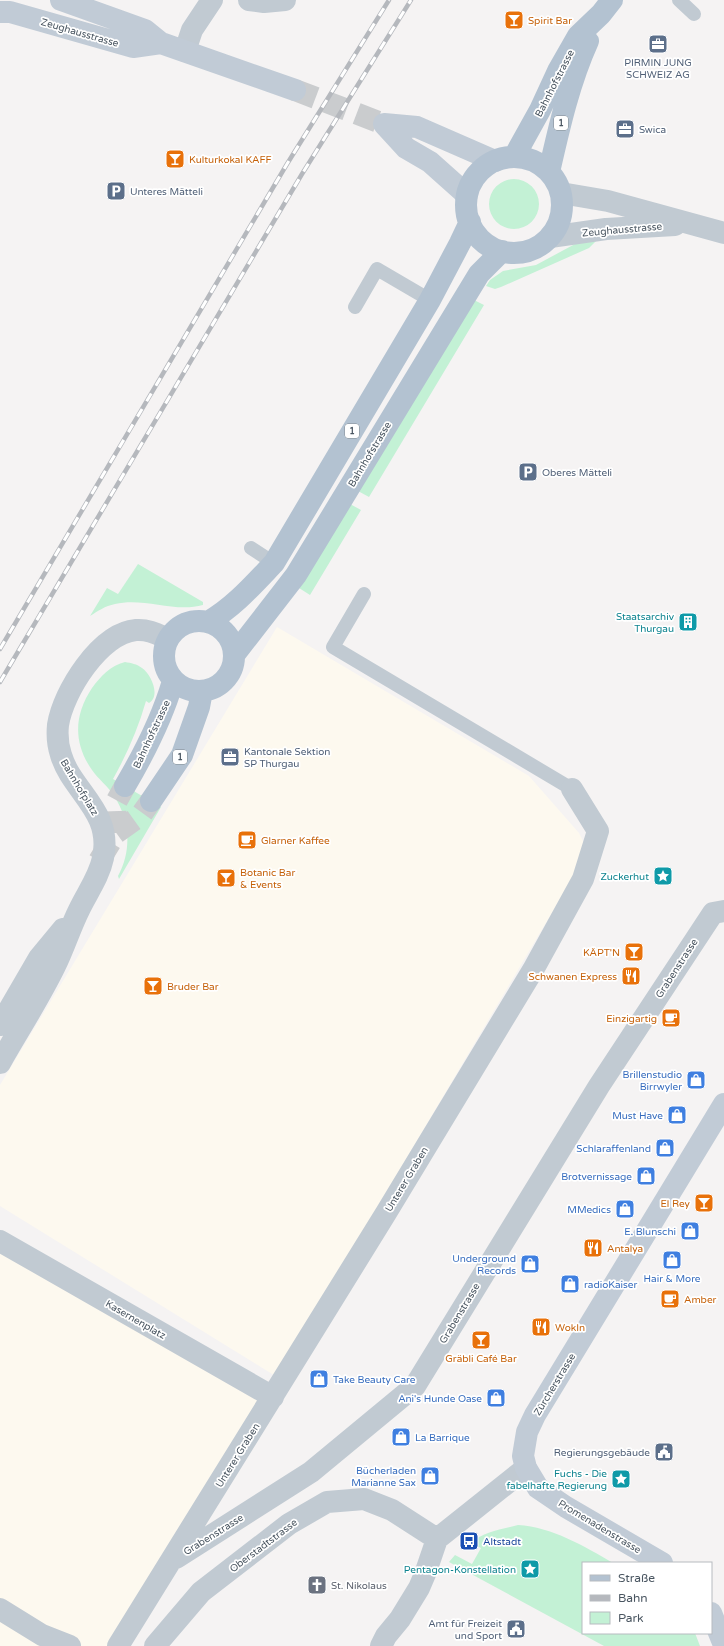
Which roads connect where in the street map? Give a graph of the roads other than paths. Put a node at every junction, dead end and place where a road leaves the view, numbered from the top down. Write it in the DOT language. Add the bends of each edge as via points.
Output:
graph roads {
  1 [pos="61,0"];
  2 [pos="212,0"];
  3 [pos="249,0"];
  4 [pos="282,0"];
  5 [pos="679,0"];
  6 [pos="606,7"];
  7 [pos="0,12"];
  8 [pos="694,14"];
  9 [pos="161,43"];
  10 [pos="185,52"];
  11 [pos="295,90"];
  12 [pos="504,159"];
  13 [pos="549,172"];
  14 [pos="561,193"];
  15 [pos="468,195"];
  16 [pos="470,222"];
  17 [pos="694,224"];
  18 [pos="724,233"];
  19 [pos="550,237"];
  20 [pos="502,251"];
  21 [pos="430,300"];
  22 [pos="355,307"];
  23 [pos="251,548"];
  24 [pos="274,563"];
  25 [pos="364,594"];
  26 [pos="208,622"];
  27 [pos="168,639"];
  28 [pos="234,655"];
  29 [pos="173,681"];
  30 [pos="202,691"];
  31 [pos="125,786"];
  32 [pos="572,789"];
  33 [pos="151,801"];
  34 [pos="79,910"];
  35 [pos="724,911"];
  36 [pos="0,1025"];
  37 [pos="0,1063"];
  38 [pos="724,1104"];
  39 [pos="0,1241"];
  40 [pos="273,1397"];
  41 [pos="526,1468"];
  42 [pos="437,1539"];
  43 [pos="172,1560"];
  44 [pos="660,1562"];
  45 [pos="0,1609"];
  46 [pos="712,1615"];
  47 [pos="39,1640"];
  48 [pos="724,1642"];
  49 [pos="70,1646"];
  50 [pos="118,1646"];
  51 [pos="155,1646"];
  52 [pos="381,1646"];
  1 -- 9 [label="main road, Zeughausstrasse" via="145,30"];
  2 -- 10 [label="street" via="192,30"];
  3 -- 4 [label="street"];
  5 -- 8 [label="lane"];
  6 -- 12 [label="main road, Bahnhofstrasse / 1" via="578,36 540,110"];
  6 -- 13 [label="main road, Bahnhofstrasse / 1" via="575,74"];
  7 -- 9 [label="main road, Zeughausstrasse" via="10,12 133,47"];
  9 -- 10 [label="main road, Zeughausstrasse"];
  10 -- 11 [label="main road, Zeughausstrasse"];
  12 -- 13 [label="main road" via="527,159"];
  12 -- 15 [label="main road" via="485,167 477,175"];
  12 -- 15 [label="main road" via="417,128 384,124 406,148 430,162"];
  13 -- 14 [label="main road"];
  14 -- 17 [label="street, Zeughausstrasse" via="608,201"];
  14 -- 19 [label="main road" via="561,217"];
  15 -- 16 [label="main road" via="467,209"];
  16 -- 20 [label="main road" via="482,241"];
  16 -- 21 [label="main road, 1"];
  17 -- 18 [label="street, Zeughausstrasse"];
  17 -- 19 [label="street, Zeughausstrasse" via="606,229"];
  19 -- 20 [label="main road" via="540,246 528,251"];
  20 -- 28 [label="main road, Bahnhofstrasse" via="479,274 296,575"];
  21 -- 22 [label="lane" via="378,269"];
  21 -- 24 [label="main road, 1"];
  23 -- 24 [label="lane"];
  24 -- 26 [label="main road, 1" via="248,591"];
  25 -- 32 [label="lane" via="333,646"];
  26 -- 27 [label="main road" via="191,622 183,625"];
  26 -- 28 [label="main road" via="226,634 232,644"];
  27 -- 29 [label="main road" via="164,662"];
  27 -- 34 [label="street, Bahnhofplatz" via="150,630 136,630 122,633 111,640 100,649 79,677 62,711 57,735 61,755 93,806 102,826 104,839 100,867"];
  28 -- 30 [label="main road" via="233,666 221,684"];
  29 -- 30 [label="main road" via="182,688"];
  29 -- 31 [label="main road, Bahnhofstrasse" via="163,714"];
  30 -- 33 [label="main road, 1" via="199,708 182,755"];
  32 -- 40 [label="street, Unterer Graben" via="598,831 583,879 533,970"];
  34 -- 36 [label="street, Bahnhofplatz" via="39,958"];
  34 -- 37 [label="street, Bahnhofplatz" via="55,966"];
  35 -- 43 [label="street, Grabenstrasse" via="712,913 599,1086 415,1386 311,1472"];
  38 -- 41 [label="main road, Zürcherstrasse" via="535,1415 527,1432 524,1447"];
  39 -- 40 [label="street, Kasernenplatz"];
  40 -- 43 [label="street, Unterer Graben"];
  41 -- 42 [label="street"];
  41 -- 44 [label="main road, Promenadenstrasse" via="538,1488 566,1508"];
  42 -- 51 [label="street, Oberstadtstrasse" via="392,1510 364,1499 327,1502 289,1524 201,1592"];
  42 -- 52 [label="street" via="419,1588"];
  43 -- 50 [label="street, Grabenstrasse"];
  45 -- 47 [label="street"];
  46 -- 48 [label="main road"];
  47 -- 49 [label="street"];
}
